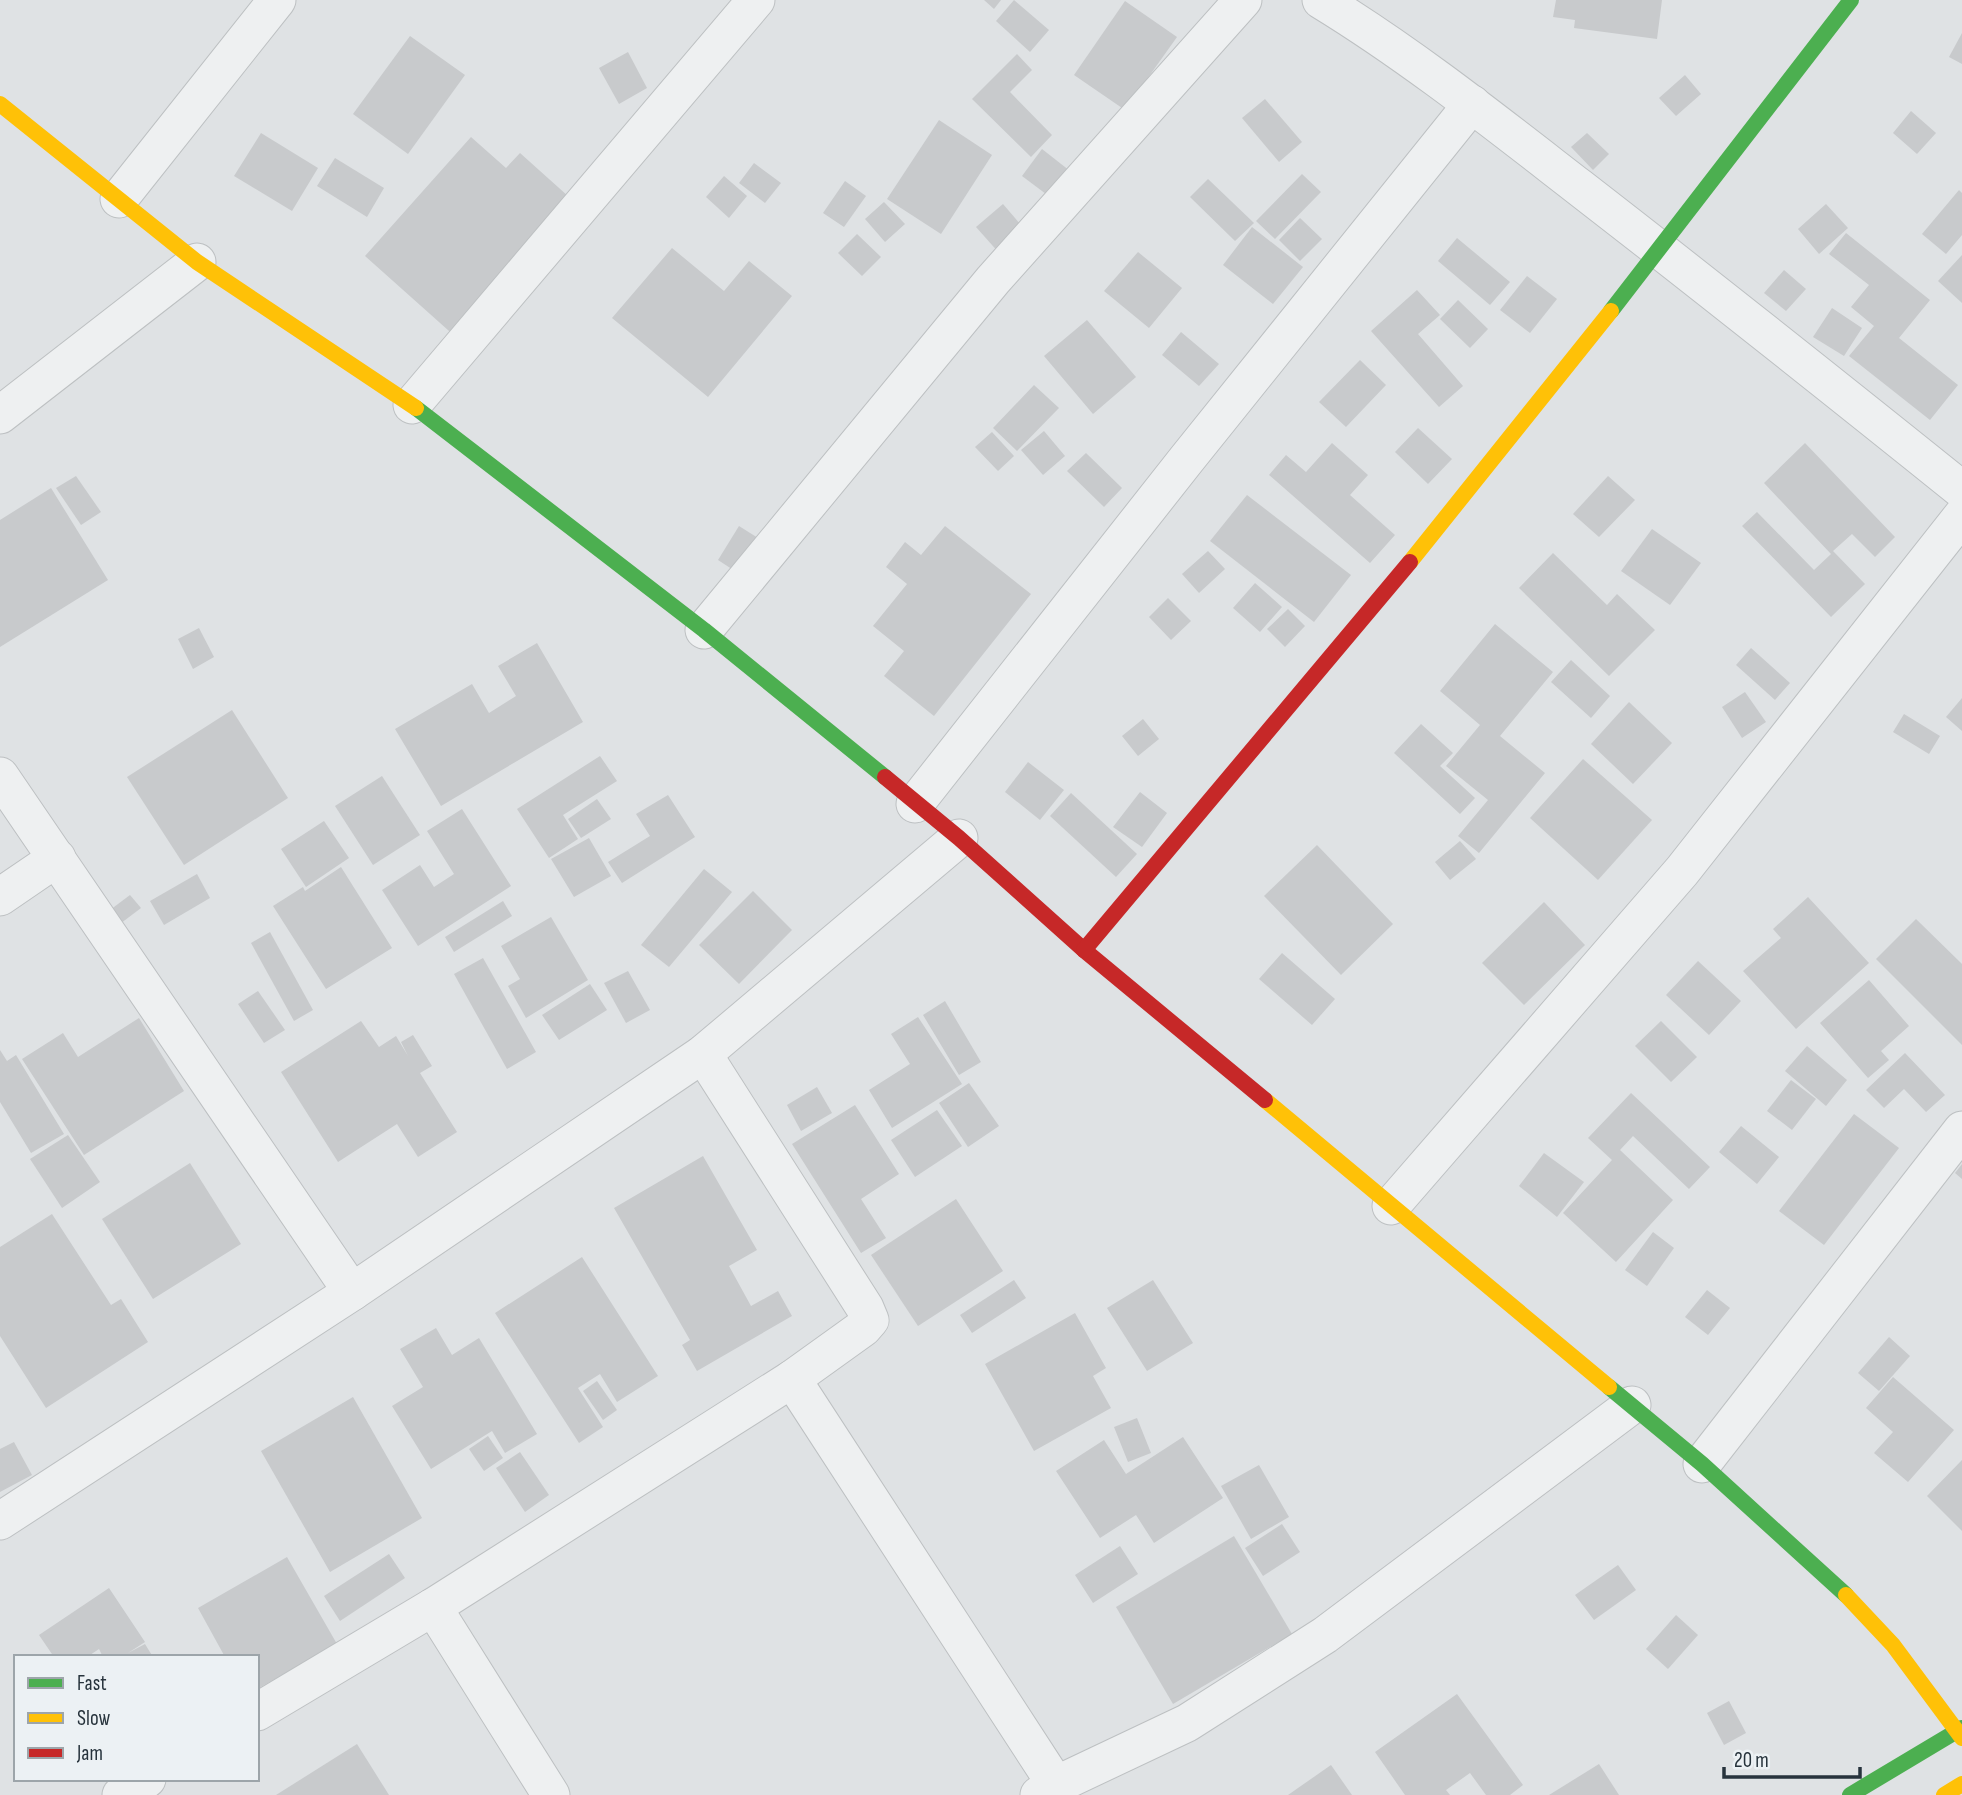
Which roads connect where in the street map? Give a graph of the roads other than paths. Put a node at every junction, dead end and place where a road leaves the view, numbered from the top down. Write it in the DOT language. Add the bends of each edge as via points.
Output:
graph roads {
  1 [pos="277,0"];
  2 [pos="756,0"];
  3 [pos="1243,0"];
  4 [pos="1321,0"];
  5 [pos="1851,0"];
  6 [pos="0,104"];
  7 [pos="1472,104"];
  8 [pos="119,199"];
  9 [pos="1660,250"];
  10 [pos="197,262"];
  11 [pos="412,405"];
  12 [pos="0,415"];
  13 [pos="1962,490"];
  14 [pos="1962,516"];
  15 [pos="704,630"];
  16 [pos="0,776"];
  17 [pos="915,804"];
  18 [pos="959,838"];
  19 [pos="57,858"];
  20 [pos="0,897"];
  21 [pos="1084,950"];
  22 [pos="703,1054"];
  23 [pos="1962,1130"];
  24 [pos="1391,1206"];
  25 [pos="352,1292"];
  26 [pos="792,1379"];
  27 [pos="1632,1405"];
  28 [pos="1702,1464"];
  29 [pos="0,1521"];
  30 [pos="433,1607"];
  31 [pos="259,1711"];
  32 [pos="1960,1732"];
  33 [pos="143,1781"];
  34 [pos="1962,1784"];
  35 [pos="1047,1790"];
  36 [pos="121,1795"];
  37 [pos="551,1795"];
  38 [pos="1850,1795"];
  39 [pos="1944,1795"];
  1 -- 8 [label="street"];
  2 -- 11 [label="street"];
  3 -- 15 [label="street" via="993,280"];
  4 -- 7 [label="street"];
  5 -- 9 [label="street"];
  6 -- 8 [label="street"];
  7 -- 9 [label="street"];
  7 -- 17 [label="street"];
  8 -- 10 [label="street"];
  9 -- 13 [label="street"];
  9 -- 21 [label="street" via="1371,610"];
  10 -- 11 [label="street"];
  10 -- 12 [label="street"];
  11 -- 15 [label="street"];
  14 -- 24 [label="street" via="1682,871"];
  15 -- 17 [label="street"];
  16 -- 19 [label="street"];
  17 -- 18 [label="street"];
  18 -- 21 [label="street"];
  18 -- 22 [label="street"];
  19 -- 20 [label="street"];
  19 -- 25 [label="street"];
  21 -- 24 [label="street"];
  22 -- 25 [label="street"];
  22 -- 26 [label="street" via="870,1320"];
  23 -- 28 [label="street"];
  24 -- 27 [label="street"];
  25 -- 29 [label="street"];
  26 -- 30 [label="street"];
  26 -- 35 [label="street"];
  27 -- 28 [label="street"];
  27 -- 35 [label="street" via="1325,1635 1187,1723"];
  28 -- 32 [label="street" via="1844,1593 1893,1645"];
  30 -- 31 [label="street"];
  30 -- 37 [label="street"];
  32 -- 38 [label="street"];
  33 -- 36 [label="street"];
  34 -- 39 [label="street"];
}
